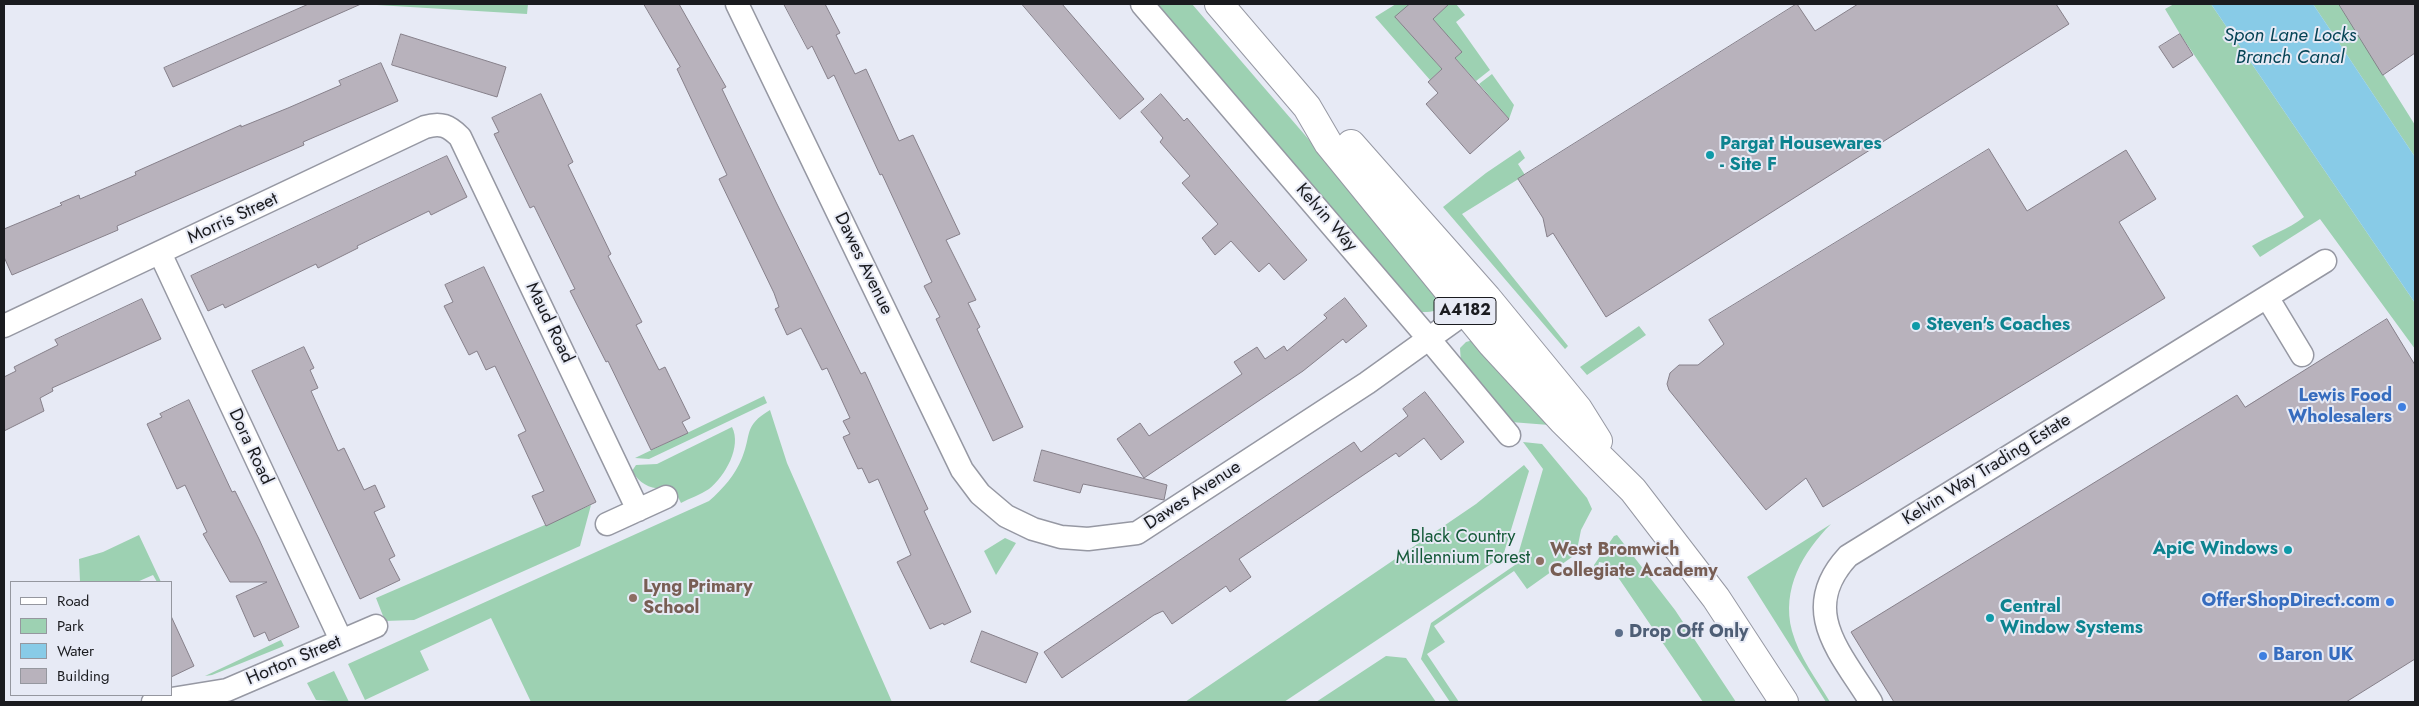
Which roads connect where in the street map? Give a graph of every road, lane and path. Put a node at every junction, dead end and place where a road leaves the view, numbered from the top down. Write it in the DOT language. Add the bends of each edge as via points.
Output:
graph roads {
  1 [pos="737,4"];
  2 [pos="1142,4"];
  3 [pos="1219,4"];
  4 [pos="1307,107"];
  5 [pos="460,137"];
  6 [pos="1390,187"];
  7 [pos="160,253"];
  8 [pos="2325,261"];
  9 [pos="2267,297"];
  10 [pos="1466,312"];
  11 [pos="4,326"];
  12 [pos="1430,339"];
  13 [pos="2302,354"];
  14 [pos="1508,435"];
  15 [pos="1611,467"];
  16 [pos="666,498"];
  17 [pos="638,510"];
  18 [pos="607,524"];
  19 [pos="376,626"];
  20 [pos="341,640"];
  21 [pos="153,702"];
  22 [pos="1784,702"];
  23 [pos="1871,702"];
  1 -- 12 [label="street, Dawes Avenue" via="962,470 980,494 1006,516 1030,528 1061,537 1088,539 1137,533"];
  2 -- 12 [label="street, Kelvin Way"];
  3 -- 4 [label="main road, A4182"];
  4 -- 6 [label="main road, A4182" via="1339,132"];
  4 -- 10 [label="main road, A4182" via="1328,144"];
  5 -- 7 [label="street, Morris Street" via="450,127 436,124 426,127"];
  5 -- 17 [label="street, Maud Road"];
  6 -- 10 [label="street" via="1392,206 1472,300"];
  6 -- 15 [label="main road, A4182" via="1578,408"];
  7 -- 11 [label="street, Morris Street"];
  7 -- 20 [label="street, Dora Road"];
  8 -- 9 [label="street, Kelvin Way Trading Estate"];
  9 -- 13 [label="street"];
  9 -- 23 [label="street, Kelvin Way Trading Estate" via="1848,556 1836,568 1827,585 1826,623"];
  10 -- 12 [label="street, Dawes Avenue"];
  10 -- 15 [label="main road, A4182" via="1563,421"];
  12 -- 14 [label="street, Kelvin Way"];
  15 -- 22 [label="main road, A4182" via="1633,490 1716,598"];
  16 -- 17 [label="street"];
  17 -- 18 [label="street"];
  19 -- 20 [label="street, Horton Street"];
  20 -- 21 [label="street, Horton Street" via="227,690"];
}
